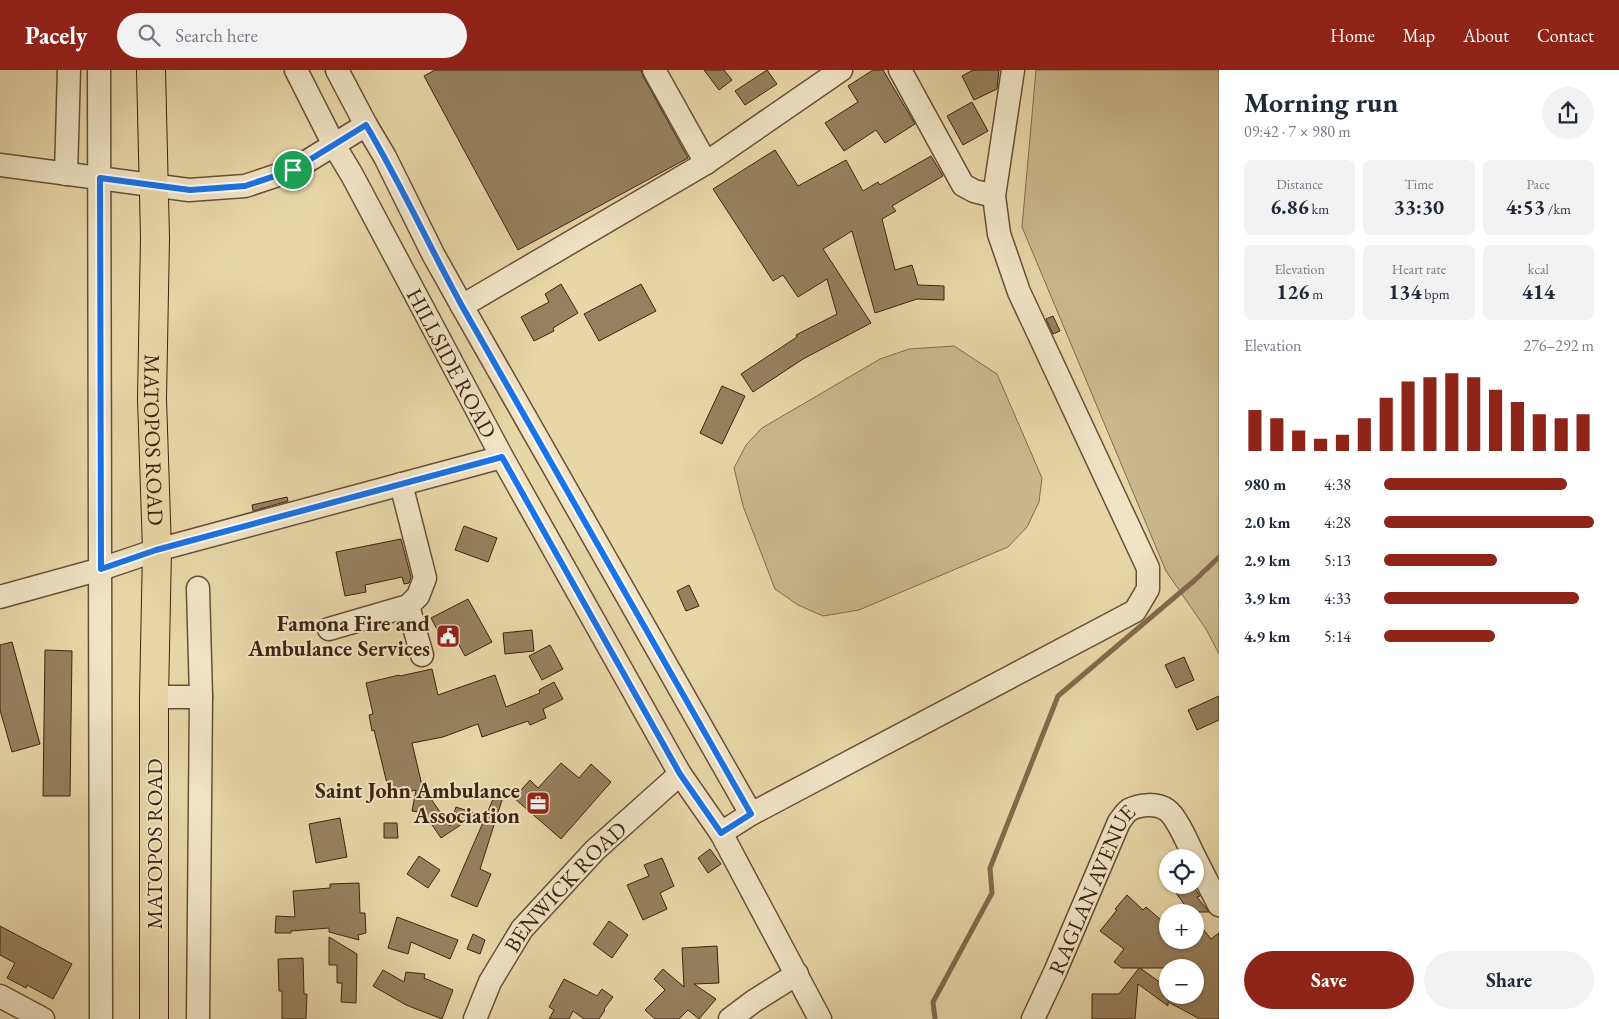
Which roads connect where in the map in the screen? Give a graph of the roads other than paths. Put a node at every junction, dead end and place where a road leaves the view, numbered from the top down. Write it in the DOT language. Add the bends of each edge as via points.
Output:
graph roads {
  1 [pos="69,70"];
  2 [pos="99,70"];
  3 [pos="151,70"];
  4 [pos="296,70"];
  5 [pos="337,70"];
  6 [pos="654,70"];
  7 [pos="841,70"];
  8 [pos="900,70"];
  9 [pos="1013,70"];
  10 [pos="366,125"];
  11 [pos="334,145"];
  12 [pos="706,163"];
  13 [pos="0,165"];
  14 [pos="66,174"];
  15 [pos="100,178"];
  16 [pos="154,185"];
  17 [pos="994,196"];
  18 [pos="462,306"];
  19 [pos="502,457"];
  20 [pos="401,484"];
  21 [pos="156,550"];
  22 [pos="101,569"];
  23 [pos="198,588"];
  24 [pos="0,597"];
  25 [pos="408,606"];
  26 [pos="330,629"];
  27 [pos="422,655"];
  28 [pos="154,697"];
  29 [pos="201,697"];
  30 [pos="680,774"];
  31 [pos="751,814"];
  32 [pos="721,833"];
  33 [pos="1190,849"];
  34 [pos="1204,876"];
  35 [pos="1219,905"];
  36 [pos="796,974"];
  37 [pos="0,996"];
  38 [pos="43,1019"];
  39 [pos="101,1019"];
  40 [pos="154,1019"];
  41 [pos="198,1019"];
  42 [pos="475,1019"];
  43 [pos="730,1019"];
  44 [pos="820,1019"];
  45 [pos="1033,1019"];
  1 -- 14 [label="street"];
  2 -- 15 [label="street"];
  3 -- 16 [label="main road, MATOPOS ROAD"];
  4 -- 11 [label="street, HILLSIDE ROAD"];
  5 -- 10 [label="street"];
  6 -- 12 [label="street"];
  7 -- 12 [label="street"];
  8 -- 17 [label="street" via="964,185"];
  9 -- 17 [label="street"];
  10 -- 11 [label="street"];
  10 -- 18 [label="street"];
  11 -- 16 [label="street" via="293,170 245,186 190,190"];
  11 -- 19 [label="street, HILLSIDE ROAD"];
  12 -- 18 [label="street"];
  13 -- 14 [label="street"];
  14 -- 15 [label="street"];
  15 -- 16 [label="street"];
  15 -- 22 [label="street"];
  16 -- 21 [label="main road, MATOPOS ROAD" via="152,399"];
  17 -- 31 [label="street" via="999,234 1019,292 1148,568 1148,590 1135,611"];
  18 -- 31 [label="street"];
  19 -- 20 [label="street"];
  19 -- 30 [label="street, HILLSIDE ROAD"];
  20 -- 21 [label="street"];
  20 -- 25 [label="street" via="425,578 418,596"];
  21 -- 22 [label="street"];
  21 -- 28 [label="main road, MATOPOS ROAD"];
  22 -- 24 [label="street"];
  22 -- 39 [label="street"];
  23 -- 29 [label="street"];
  25 -- 26 [label="street"];
  25 -- 27 [label="street"];
  28 -- 29 [label="street"];
  28 -- 40 [label="main road, MATOPOS ROAD"];
  29 -- 41 [label="street"];
  30 -- 32 [label="street, HILLSIDE ROAD"];
  30 -- 42 [label="street, BENWICK ROAD" via="595,850 522,929 490,982"];
  31 -- 32 [label="street"];
  32 -- 36 [label="street, HILLSIDE ROAD"];
  33 -- 45 [label="street, RAGLAN AVENUE" via="1167,810 1154,805 1128,811 1119,822"];
  34 -- 35 [label="street"];
  36 -- 43 [label="street"];
  36 -- 44 [label="street, HILLSIDE ROAD"];
  37 -- 38 [label="street"];
}
